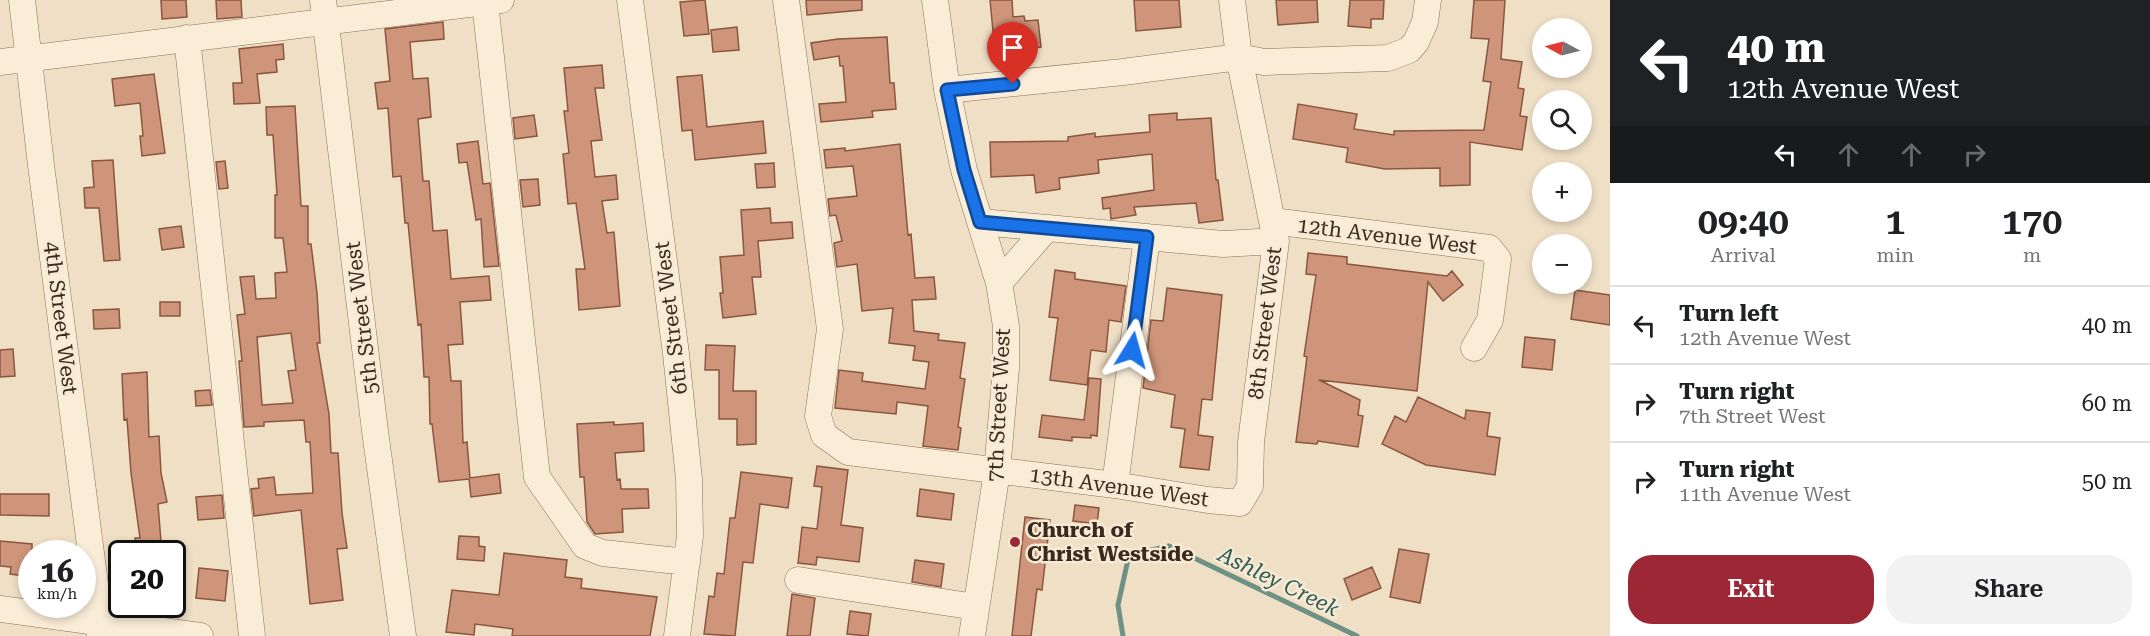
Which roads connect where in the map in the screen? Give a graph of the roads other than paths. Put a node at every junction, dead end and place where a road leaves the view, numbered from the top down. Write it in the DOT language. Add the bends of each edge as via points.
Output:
graph roads {
  1 [pos="22,0"];
  2 [pos="630,0"];
  3 [pos="786,0"];
  4 [pos="935,0"];
  5 [pos="1232,0"];
  6 [pos="1428,0"];
  7 [pos="493,1"];
  8 [pos="324,10"];
  9 [pos="187,38"];
  10 [pos="1239,57"];
  11 [pos="29,58"];
  12 [pos="0,62"];
  13 [pos="947,90"];
  14 [pos="980,222"];
  15 [pos="1047,228"];
  16 [pos="1274,231"];
  17 [pos="1147,237"];
  18 [pos="999,283"];
  19 [pos="1474,348"];
  20 [pos="997,471"];
  21 [pos="1115,484"];
  22 [pos="1240,503"];
  23 [pos="687,562"];
  24 [pos="798,580"];
  25 [pos="976,607"];
  26 [pos="0,609"];
  27 [pos="100,629"];
  28 [pos="200,636"];
  29 [pos="252,636"];
  30 [pos="403,636"];
  31 [pos="677,636"];
  32 [pos="972,636"];
  1 -- 11 [label="street, 4th Street West"];
  2 -- 23 [label="street, 6th Street West" via="689,479"];
  3 -- 20 [label="street, 13th Avenue West" via="830,328 818,416 824,435 848,452"];
  4 -- 13 [label="street, 7th Street West"];
  5 -- 10 [label="street, 8th Street West"];
  6 -- 10 [label="street" via="1422,32 1399,55 1377,60 1264,62"];
  7 -- 8 [label="street"];
  7 -- 23 [label="street" via="537,477 585,546 603,553"];
  8 -- 9 [label="street"];
  8 -- 30 [label="street, 5th Street West"];
  9 -- 11 [label="street"];
  9 -- 29 [label="street"];
  10 -- 13 [label="street"];
  10 -- 16 [label="street, 8th Street West"];
  11 -- 12 [label="street"];
  11 -- 27 [label="street, 4th Street West"];
  13 -- 14 [label="street, 7th Street West"];
  14 -- 15 [label="street, 12th Avenue West"];
  14 -- 18 [label="street, 7th Street West"];
  15 -- 17 [label="street, 12th Avenue West"];
  15 -- 18 [label="street"];
  16 -- 17 [label="street, 12th Avenue West" via="1223,244"];
  16 -- 19 [label="street, 12th Avenue West" via="1489,248 1498,259 1490,320"];
  16 -- 22 [label="street, 8th Street West" via="1251,442 1250,486"];
  17 -- 21 [label="street"];
  18 -- 20 [label="street, 7th Street West" via="1006,326 1006,368"];
  20 -- 21 [label="street, 13th Avenue West"];
  20 -- 25 [label="street, 7th Street West"];
  21 -- 22 [label="street, 13th Avenue West"];
  23 -- 31 [label="street, 6th Street West"];
  24 -- 25 [label="street"];
  25 -- 32 [label="street, 7th Street West"];
  26 -- 27 [label="street"];
  27 -- 28 [label="street"];
}
